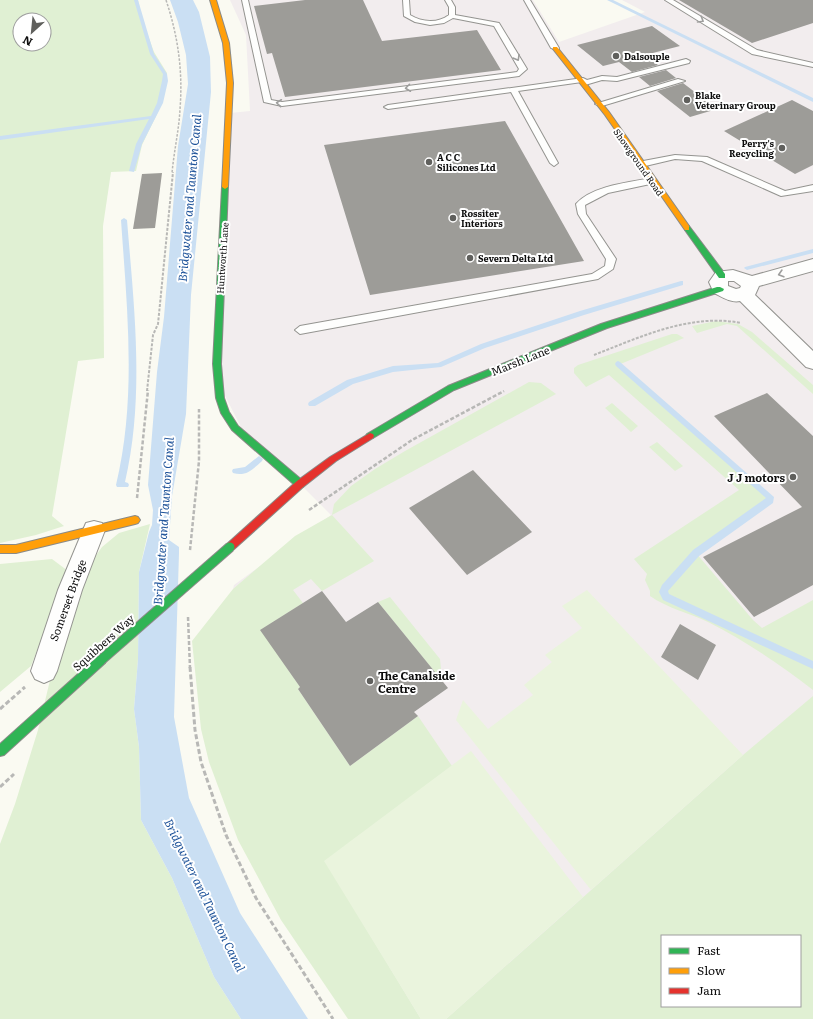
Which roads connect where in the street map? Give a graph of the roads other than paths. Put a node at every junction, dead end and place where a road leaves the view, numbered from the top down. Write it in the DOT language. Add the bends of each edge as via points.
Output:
graph roads {
  1 [pos="213,0"];
  2 [pos="246,0"];
  3 [pos="406,0"];
  4 [pos="448,0"];
  5 [pos="527,0"];
  6 [pos="668,0"];
  7 [pos="452,16"];
  8 [pos="555,48"];
  9 [pos="686,61"];
  10 [pos="813,65"];
  11 [pos="681,81"];
  12 [pos="584,82"];
  13 [pos="513,89"];
  14 [pos="599,104"];
  15 [pos="388,107"];
  16 [pos="554,163"];
  17 [pos="641,164"];
  18 [pos="652,181"];
  19 [pos="813,188"];
  20 [pos="813,265"];
  21 [pos="721,283"];
  22 [pos="746,289"];
  23 [pos="300,330"];
  24 [pos="813,362"];
  25 [pos="333,459"];
  26 [pos="300,484"];
  27 [pos="135,520"];
  28 [pos="94,530"];
  29 [pos="0,549"];
  30 [pos="44,671"];
  31 [pos="0,751"];
  1 -- 26 [label="street, Huntworth Lane" via="226,43 230,83 217,364 221,406 235,428"];
  7 -- 2 [label="lane, one-way" via="497,24 523,69 519,74 282,104 268,102"];
  3 -- 7 [label="lane" via="407,16 411,19 432,23 448,20"];
  4 -- 7 [label="lane" via="452,7"];
  5 -- 8 [label="lane"];
  6 -- 10 [label="lane, one-way" via="754,52"];
  8 -- 12 [label="street, Showground Road"];
  9 -- 12 [label="lane" via="616,79 602,78"];
  11 -- 14 [label="lane"];
  12 -- 13 [label="lane"];
  12 -- 14 [label="street, Showground Road"];
  13 -- 15 [label="lane"];
  13 -- 16 [label="lane"];
  14 -- 17 [label="street, Showground Road"];
  17 -- 18 [label="street, Showground Road"];
  17 -- 19 [label="lane" via="675,157 704,159 784,194"];
  18 -- 21 [label="street, Showground Road"];
  18 -- 23 [label="lane" via="612,189 589,197 580,204 582,214 611,259 610,267 595,277"];
  20 -- 22 [label="street, one-way"];
  21 -- 22 [label="street" via="730,295"];
  21 -- 25 [label="street, Marsh Lane" via="604,326 451,388"];
  22 -- 24 [label="street"];
  25 -- 26 [label="street, Squibbers Way"];
  26 -- 31 [label="street, Squibbers Way, bridge"];
  27 -- 28 [label="street"];
  28 -- 29 [label="street" via="16,549"];
  28 -- 30 [label="street, Somerset Bridge" via="70,590"];
}
